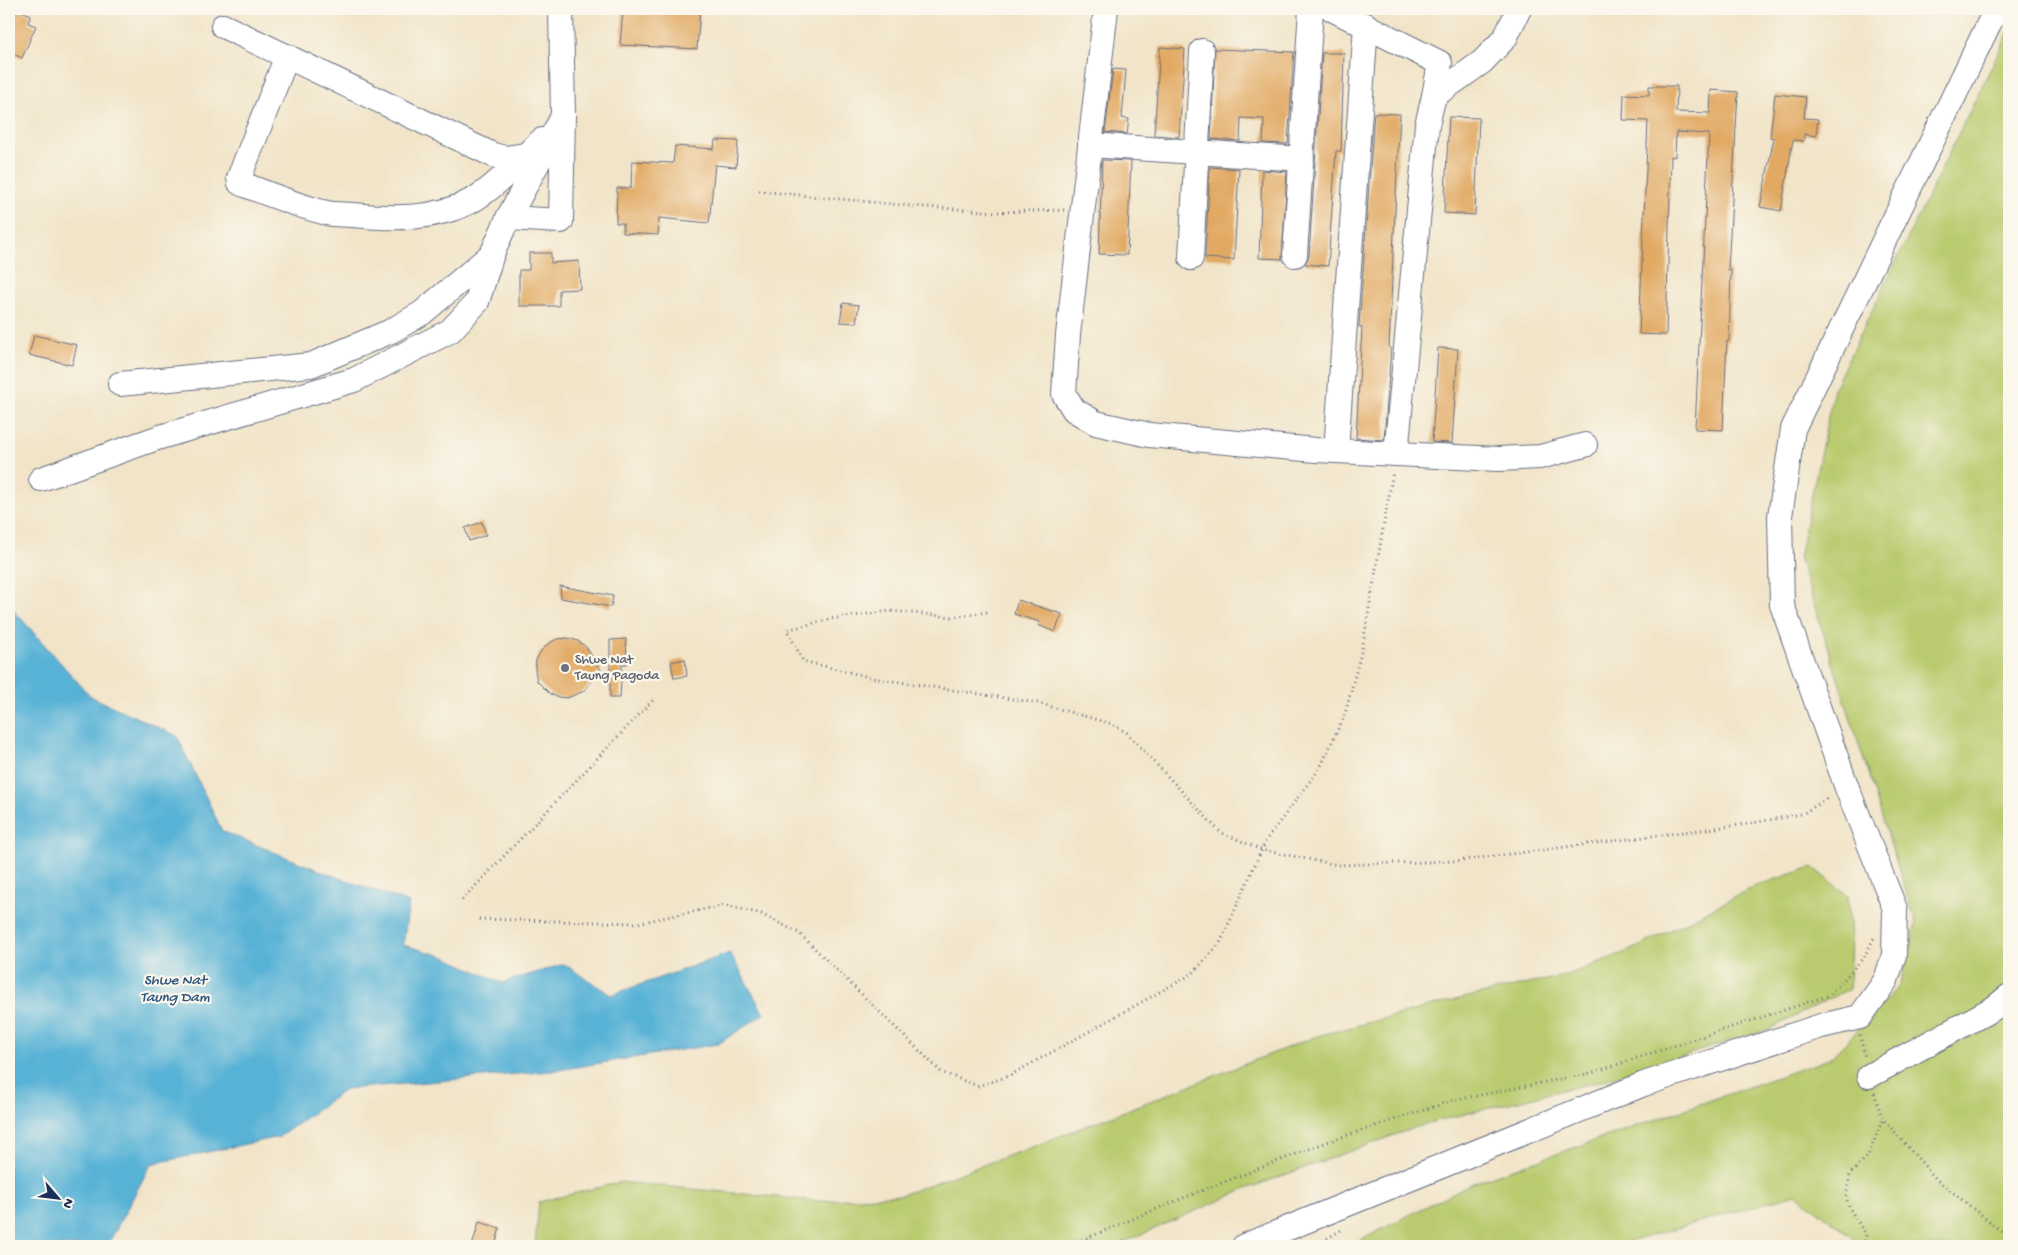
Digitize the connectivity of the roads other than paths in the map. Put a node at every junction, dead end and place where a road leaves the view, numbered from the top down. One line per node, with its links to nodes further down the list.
1 (561, 9): 12 (street)
2 (1106, 9): 13 (street)
3 (1312, 9): 16 (street)
4 (1332, 9): 7 (street)
5 (1519, 9): 11 (street)
6 (1996, 9): 28 (street)
7 (1366, 25): 11 (street); 23 (street)
8 (224, 26): 10 (street)
9 (1202, 51): 14 (street)
10 (287, 56): 15 (street); 15 (street)
11 (1434, 96): 24 (street)
12 (560, 121): 15 (street); 17 (street); 17 (street)
13 (1090, 145): 14 (street); 23 (street)
14 (1197, 152): 16 (street); 20 (street)
15 (526, 155)
16 (1302, 159): 19 (street)
17 (508, 218): 18 (street)
18 (492, 254): 21 (street); 25 (street)
19 (1295, 255)
20 (1191, 258)
21 (120, 384)
22 (1585, 445): 24 (street)
23 (1336, 451): 24 (street)
24 (1396, 454)
25 (41, 479)
26 (2009, 996): 27 (street)
27 (1869, 1076)
28 (1244, 1246)

